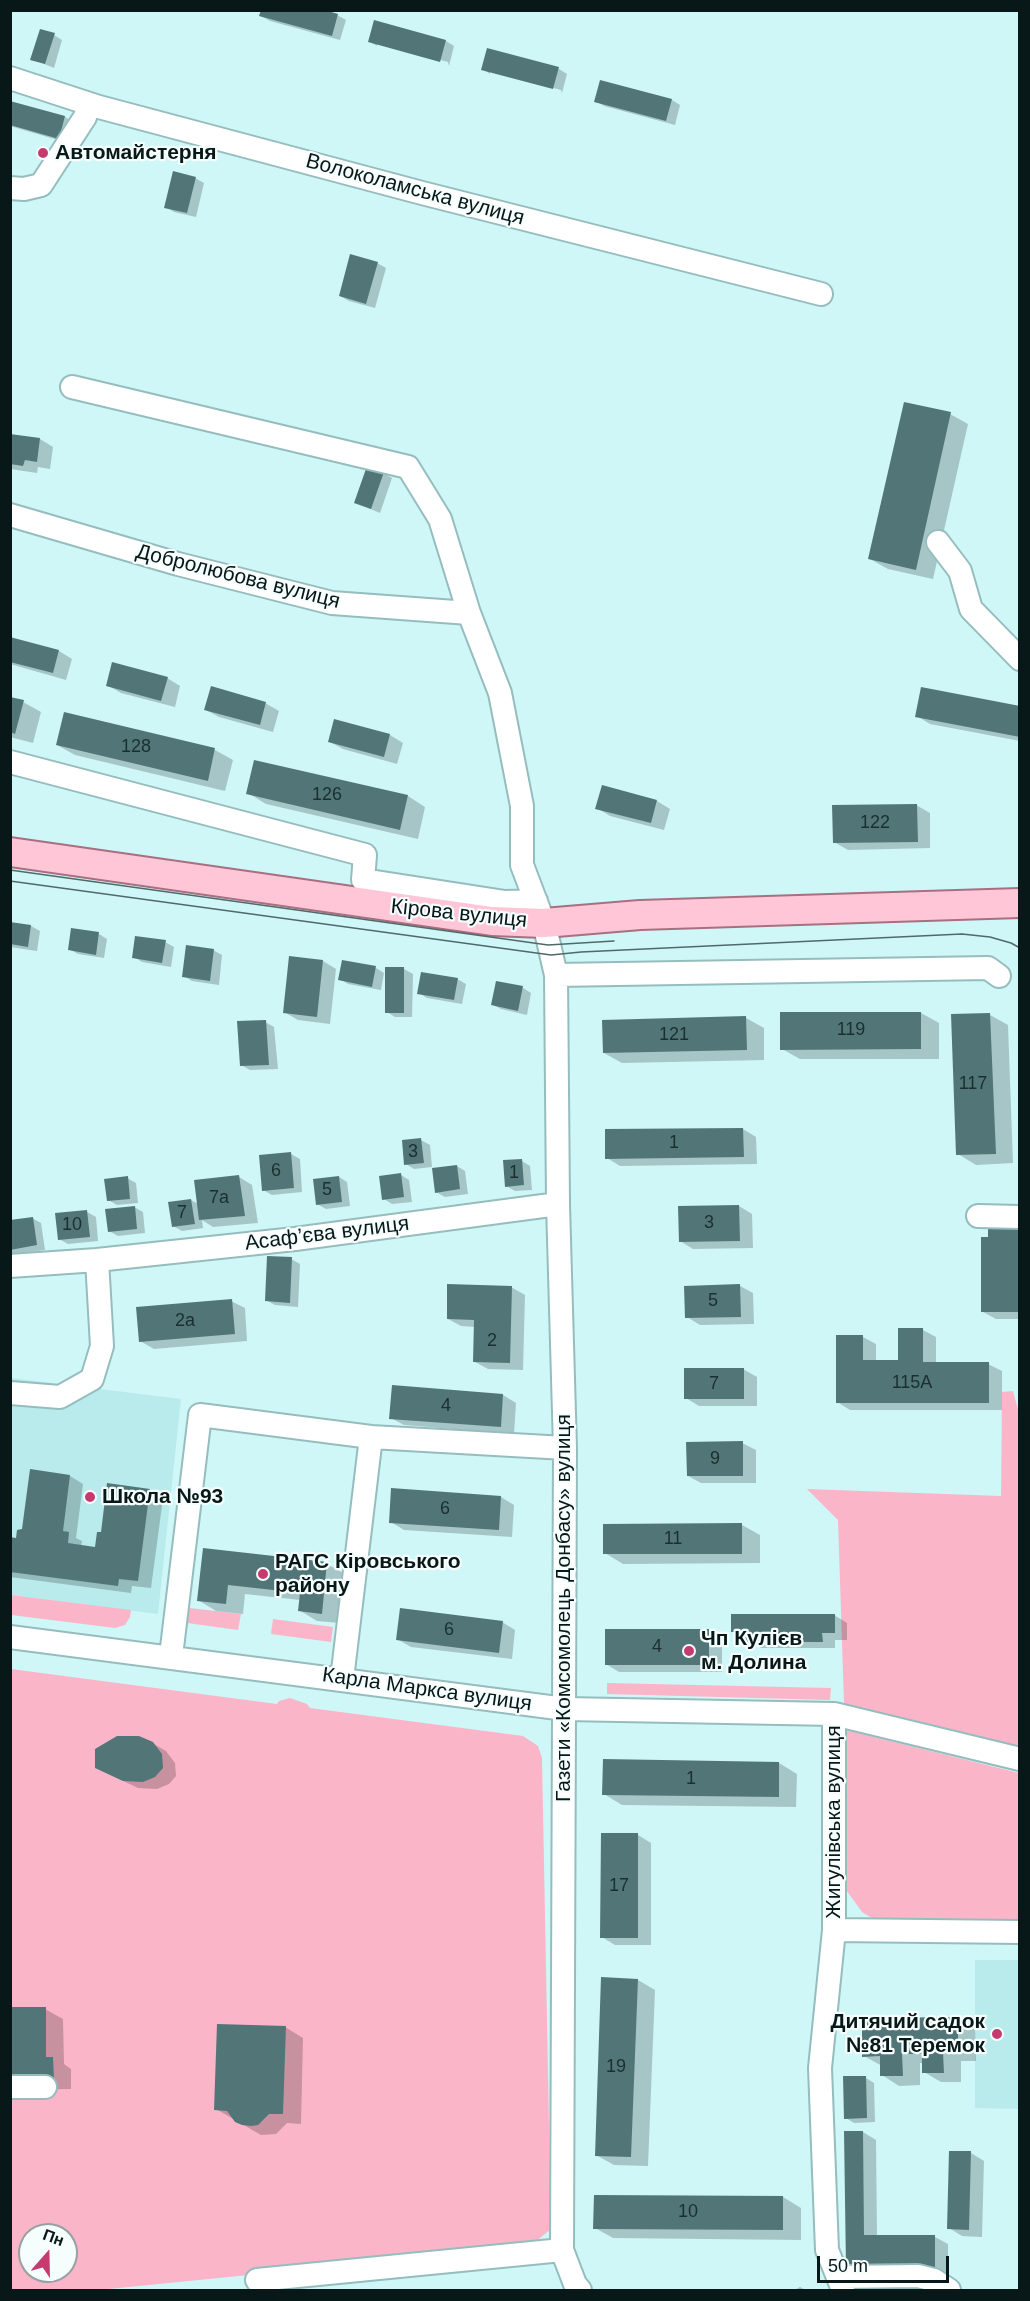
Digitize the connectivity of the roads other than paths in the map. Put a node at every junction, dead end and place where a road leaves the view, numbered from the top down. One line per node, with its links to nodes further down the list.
1 (10, 78): 2 (street, Волоколамська вулиця)
2 (89, 104): 3 (street); 4 (street, Волоколамська вулиця)
3 (10, 188)
4 (821, 294)
5 (72, 387): 8 (street, Газети «Комсомолець Донбасу» вулиця)
6 (10, 515): 8 (street, Добролюбова вулиця)
7 (938, 542): 9 (street)
8 (469, 613): 13 (street, Газети «Комсомолець Донбасу» вулиця)
9 (1020, 658)
10 (10, 762): 13 (street)
11 (10, 852): 13 (main road, Кірова вулиця)
12 (1020, 903): 13 (main road, Кірова вулиця)
13 (540, 912): 14 (street, Газети «Комсомолець Донбасу» вулиця)
14 (556, 975): 15 (street); 16 (street, Газети «Комсомолець Донбасу» вулиця)
15 (999, 976)
16 (558, 1204): 19 (street, Асаф’єва вулиця); 23 (street, Газети «Комсомолець Донбасу» вулиця)
17 (978, 1216): 18 (street)
18 (1020, 1217)
19 (97, 1260): 20 (street, Асаф’єва вулиця); 21 (street)
20 (10, 1266)
21 (10, 1393)
22 (371, 1437): 23 (street); 25 (street); 26 (street)
23 (565, 1449): 27 (street, Газети «Комсомолець Донбасу» вулиця)
24 (10, 1637): 25 (street, Карла Маркса вулиця)
25 (171, 1656): 26 (street, Карла Маркса вулиця)
26 (342, 1679): 27 (street, Карла Маркса вулиця)
27 (565, 1709): 28 (street, Карла Маркса вулиця); 34 (street, Газети «Комсомолець Донбасу» вулиця)
28 (834, 1714): 29 (street, Карла Маркса вулиця); 30 (street, Жигулівська вулиця)
29 (1020, 1759)
30 (834, 1930): 31 (street, Жигулівська вулиця); 35 (street, Жигулівська вулиця)
31 (1020, 1932)
32 (10, 2087): 33 (street)
33 (45, 2087)
34 (562, 2250): 36 (street); 37 (street, Газети «Комсомолець Донбасу» вулиця)
35 (841, 2284): 38 (street)
36 (261, 2285)
37 (580, 2290)
38 (949, 2290)

